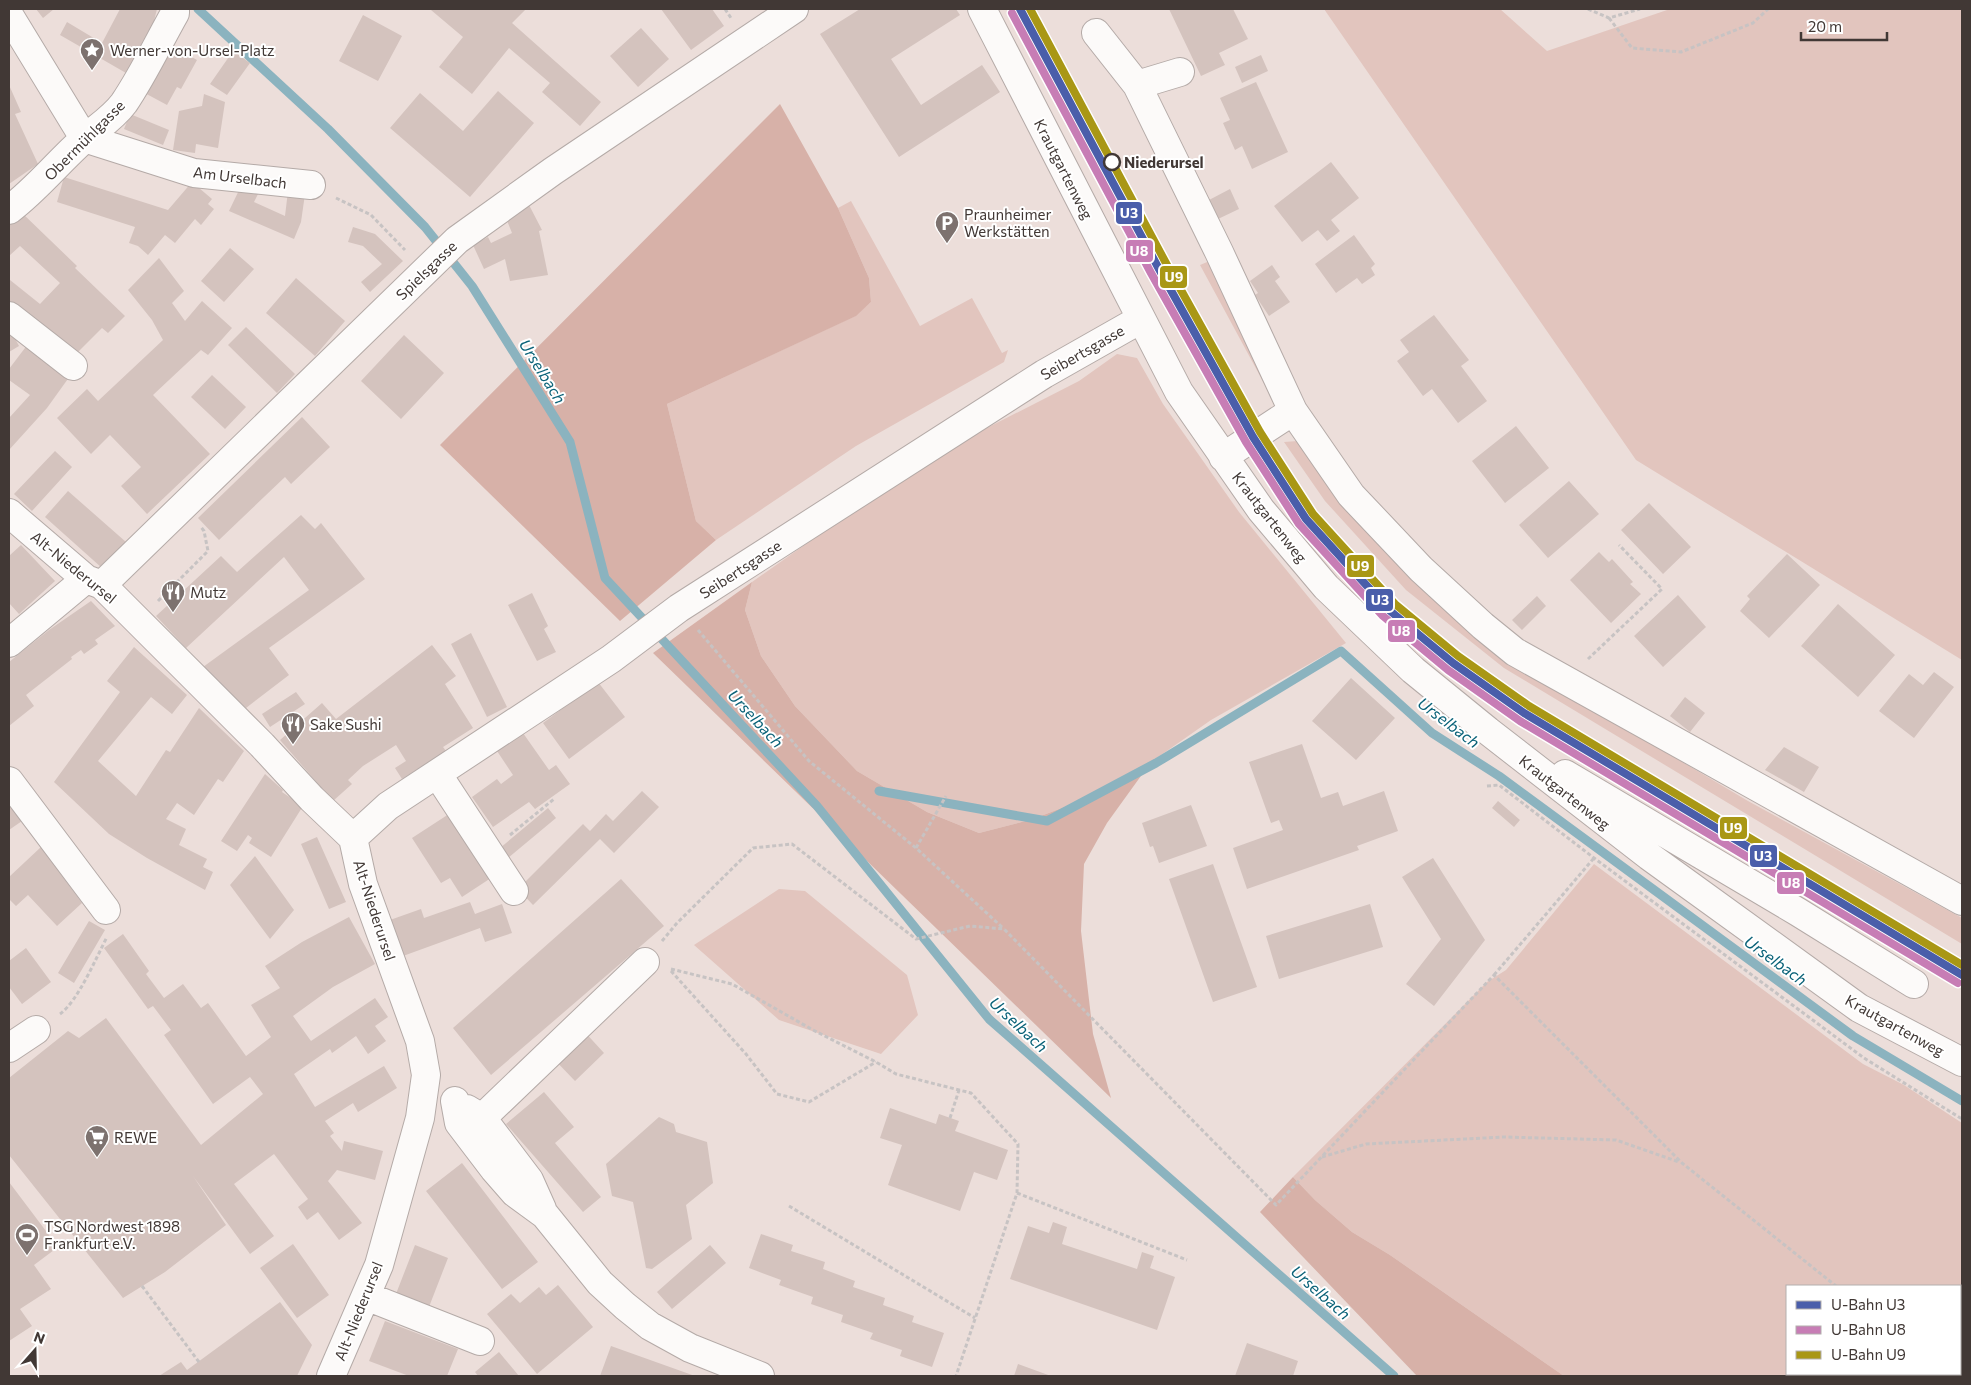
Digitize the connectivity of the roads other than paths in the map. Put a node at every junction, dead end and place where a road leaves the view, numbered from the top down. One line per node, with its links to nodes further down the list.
1 (794, 9): 17 (street, Spielsgasse)
2 (982, 9): 12 (street, Krautgartenweg)
3 (175, 11): 8 (street, Obermühlgasse)
4 (9, 15): 8 (street)
5 (1096, 33): 7 (street)
6 (1180, 72): 7 (street)
7 (1137, 85): 14 (street)
8 (84, 138): 9 (street, Am Urselbach); 10 (street, Obermühlgasse)
9 (310, 185)
10 (9, 210)
11 (9, 316): 13 (street)
12 (1141, 319): 15 (street, Krautgartenweg); 20 (street, Seibertsgasse)
13 (73, 366)
14 (1292, 411): 15 (street, Krautgartenweg); 24 (street)
15 (1223, 457): 19 (street, Krautgartenweg)
16 (9, 513): 17 (street, Alt-Niederursel)
17 (94, 582): 18 (street, Spielsgasse); 22 (street, Alt-Niederursel)
18 (9, 643)
19 (1501, 742): 27 (street); 30 (street, Krautgartenweg)
20 (438, 775): 22 (street, Seibertsgasse); 23 (street)
21 (9, 781): 25 (street)
22 (353, 838): 31 (street, Alt-Niederursel)
23 (514, 891)
24 (1962, 901)
25 (106, 910)
26 (645, 962): 33 (street)
27 (1914, 984)
28 (36, 1030): 29 (street)
29 (9, 1048)
30 (1962, 1062)
31 (426, 1074): 32 (street); 35 (street, Alt-Niederursel)
32 (454, 1101): 33 (street); 34 (street)
33 (482, 1118): 34 (street)
34 (545, 1215): 38 (street)
35 (366, 1296): 36 (street); 37 (street, Alt-Niederursel)
36 (480, 1341)
37 (331, 1376)
38 (760, 1376)

